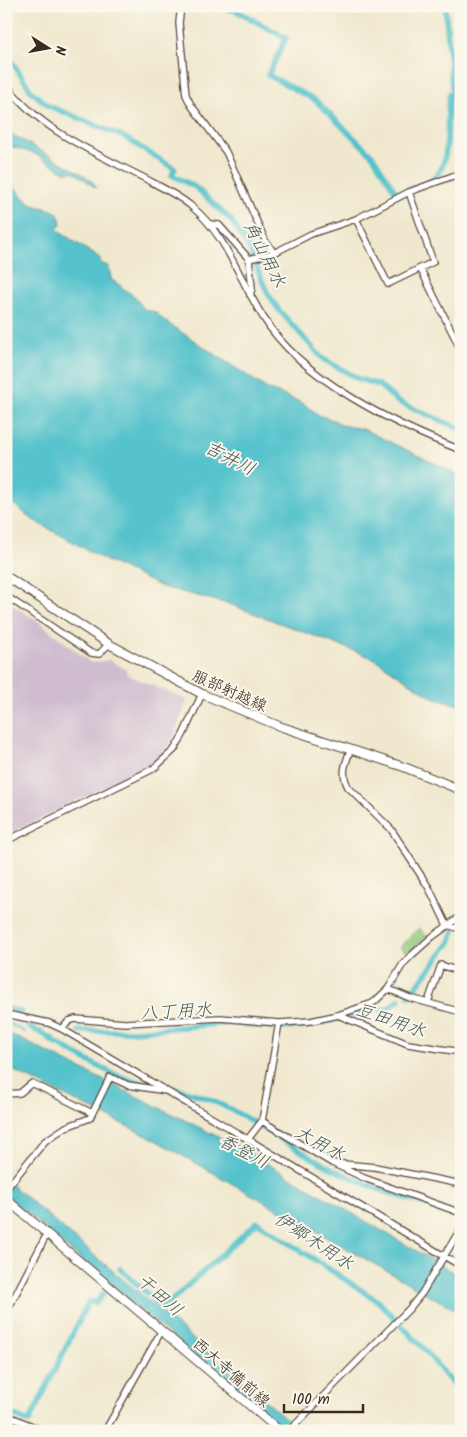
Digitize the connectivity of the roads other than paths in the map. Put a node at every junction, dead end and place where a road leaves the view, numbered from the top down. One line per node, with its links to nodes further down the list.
1 (182, 6): 7 (street)
2 (6, 84): 6 (street)
3 (461, 173): 4 (street)
4 (409, 192): 5 (street); 9 (street)
5 (356, 219): 7 (street); 9 (street)
6 (211, 224): 8 (street); 10 (street)
7 (274, 252): 8 (street)
8 (249, 259): 10 (street)
9 (420, 268): 11 (street)
10 (250, 295): 12 (street)
11 (460, 348)
12 (461, 450)
13 (6, 576): 15 (main road, 服部射越線)
14 (6, 596): 15 (street)
15 (109, 644): 16 (main road, 服部射越線)
16 (202, 694): 17 (main road, 服部射越線); 19 (street)
17 (350, 751): 18 (main road, 服部射越線); 21 (street)
18 (461, 790)
19 (6, 841)
20 (461, 916): 21 (street)
21 (447, 925): 22 (street); 24 (street)
22 (461, 929)
23 (461, 972): 25 (street)
24 (388, 989): 25 (street); 28 (street)
25 (428, 1002): 26 (street)
26 (461, 1012)
27 (6, 1014): 30 (street)
28 (338, 1015): 29 (street); 31 (street)
29 (279, 1023): 30 (street); 35 (street)
30 (62, 1029): 32 (street)
31 (461, 1052)
32 (168, 1092): 34 (street); 36 (street)
33 (6, 1094): 34 (street)
34 (93, 1113): 39 (street)
35 (259, 1124): 36 (street); 37 (street)
36 (248, 1139): 44 (street)
37 (332, 1163): 38 (street); 41 (street)
38 (461, 1184)
39 (6, 1189)
40 (6, 1199): 43 (main road, 西大寺備前線)
41 (461, 1213)
42 (461, 1228): 44 (street)
43 (46, 1234): 46 (street); 47 (main road, 西大寺備前線)
44 (443, 1258): 45 (street); 52 (street)
45 (461, 1266)
46 (6, 1313)
47 (162, 1330): 50 (street); 51 (main road, 西大寺備前線)
48 (6, 1415): 49 (street)
49 (44, 1431)
50 (105, 1431)
51 (280, 1431)
52 (289, 1431)

